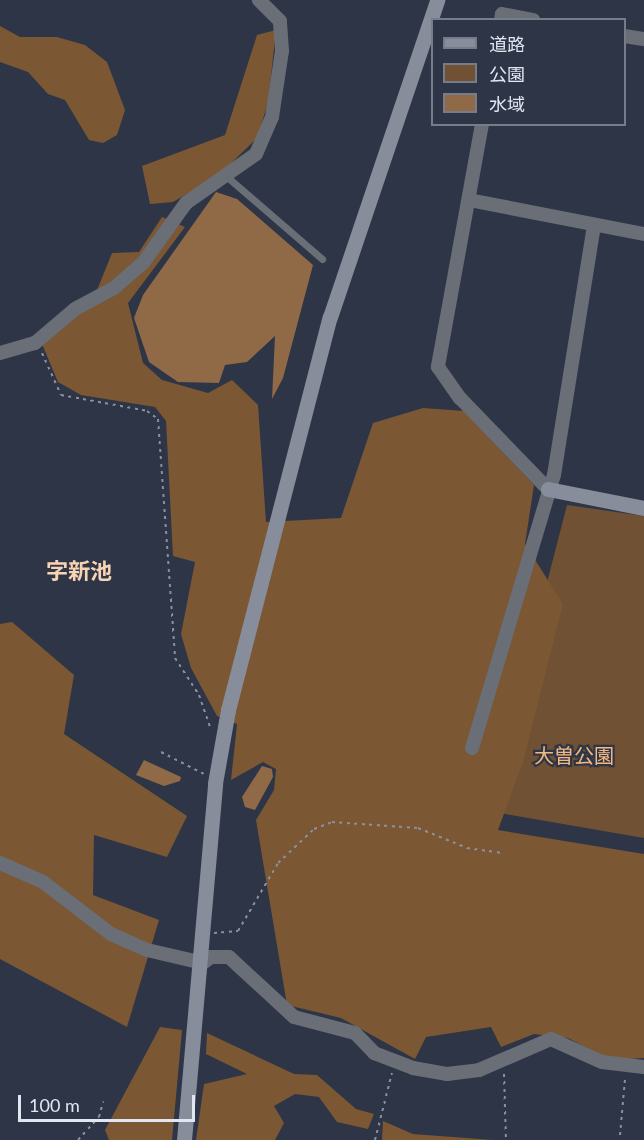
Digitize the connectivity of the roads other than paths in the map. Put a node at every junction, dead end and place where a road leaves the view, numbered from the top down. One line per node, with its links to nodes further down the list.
1 (259, 0): 8 (street)
2 (437, 0): 18 (street)
3 (501, 18): 4 (street)
4 (523, 18)
5 (626, 36): 6 (street)
6 (644, 39)
7 (482, 126): 9 (street)
8 (226, 176): 12 (lane); 13 (street)
9 (469, 200): 10 (street); 14 (street)
10 (594, 225): 11 (street); 14 (street)
11 (644, 234)
12 (322, 259)
13 (0, 353)
14 (548, 489): 15 (street); 16 (street)
15 (644, 508)
16 (472, 748)
17 (0, 862): 18 (street)
18 (203, 963): 19 (street); 20 (street)
19 (644, 1067)
20 (184, 1140)

